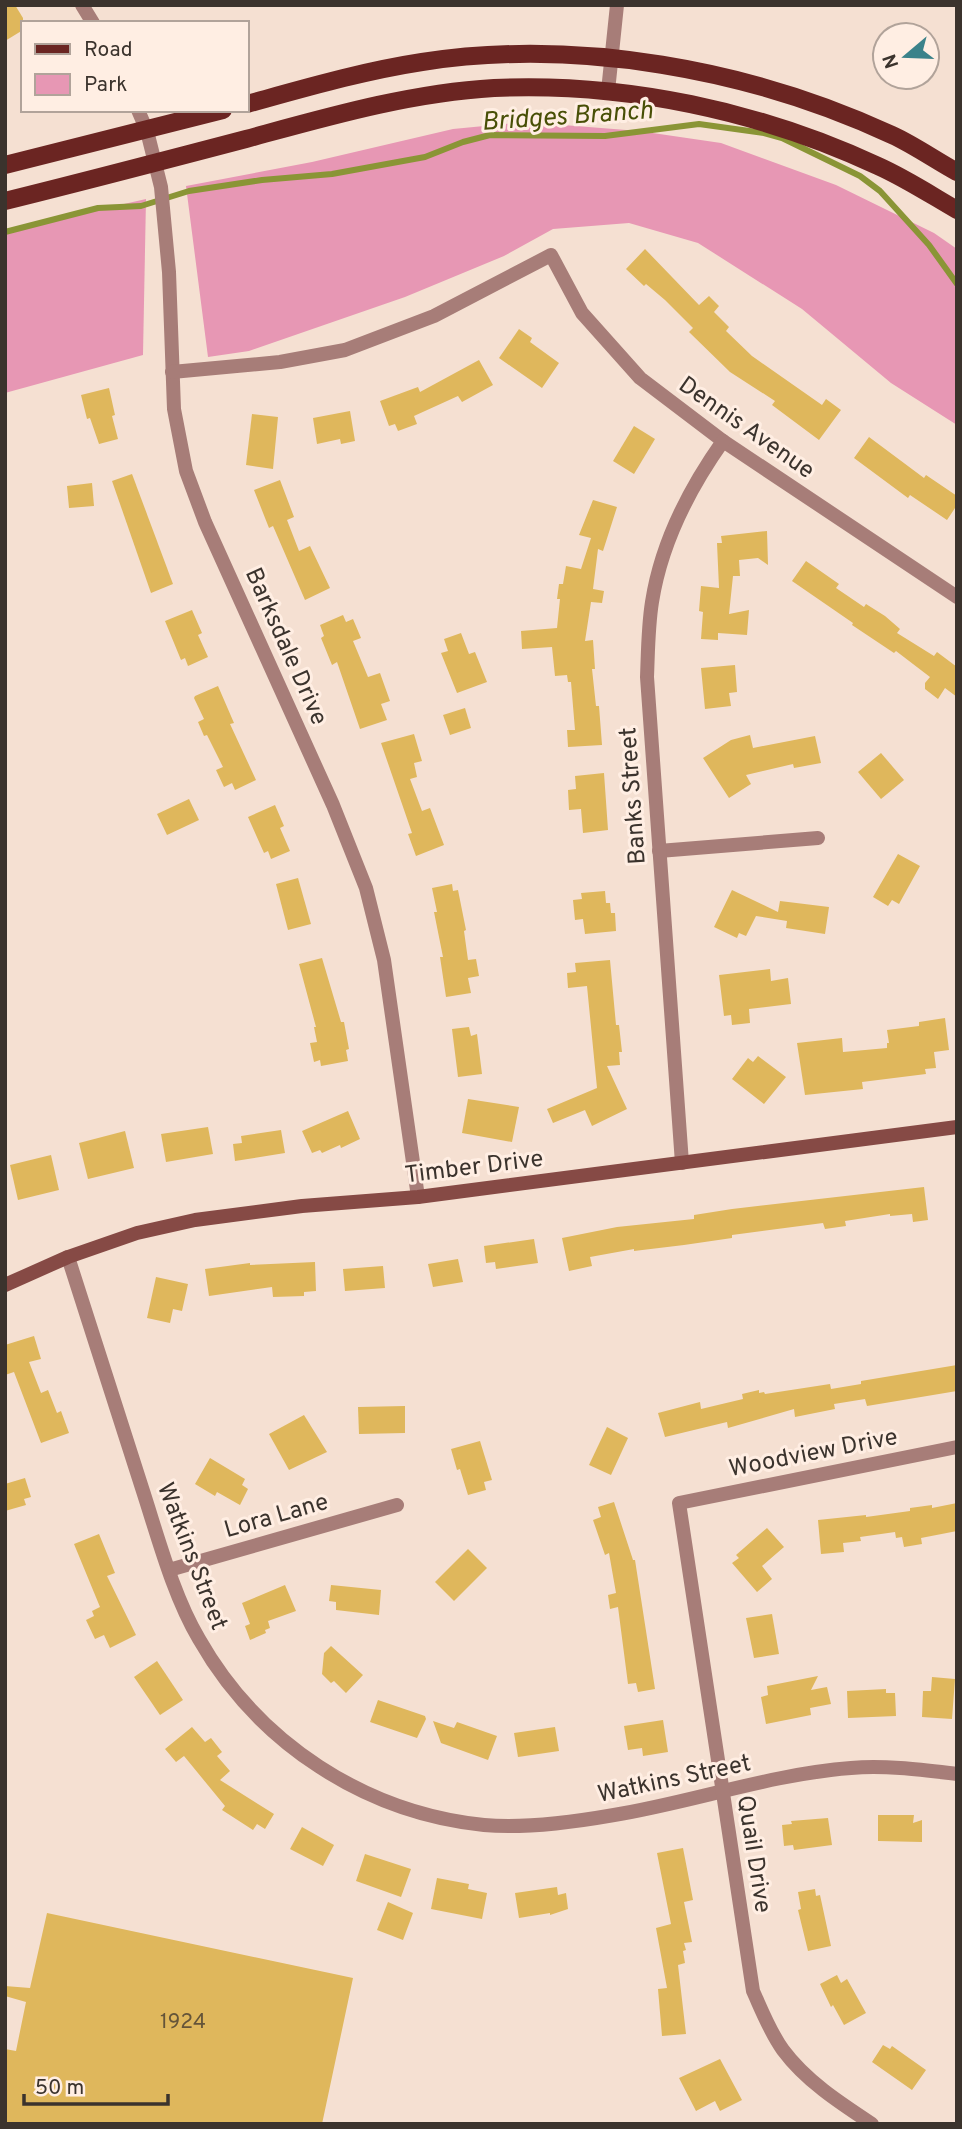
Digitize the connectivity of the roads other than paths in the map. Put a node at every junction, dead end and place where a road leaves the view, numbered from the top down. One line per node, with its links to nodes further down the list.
1 (82, 5): 3 (street)
2 (617, 5): 4 (street)
3 (92, 21)
4 (611, 58): 5 (street); 6 (main road); 12 (main road)
5 (608, 91): 10 (main road); 14 (main road)
6 (248, 104)
7 (139, 112): 9 (street, Barksdale Drive)
8 (216, 112): 9 (main road)
9 (147, 131): 10 (street, Barksdale Drive); 11 (main road)
10 (155, 163): 13 (main road); 15 (street, Barksdale Drive)
11 (5, 165)
12 (957, 172)
13 (5, 201)
14 (957, 209)
15 (172, 372): 16 (street, Dennis Avenue); 22 (street, Barksdale Drive)
16 (723, 441): 17 (street, Dennis Avenue); 19 (street, Banks Street)
17 (957, 597)
18 (818, 838): 19 (street)
19 (659, 851): 21 (street, Banks Street)
20 (957, 1127): 21 (street, Timber Drive)
21 (682, 1163): 22 (street, Timber Drive)
22 (418, 1197): 23 (street, Timber Drive)
23 (68, 1258): 24 (street, Timber Drive); 28 (street, Watkins Street)
24 (5, 1285)
25 (957, 1447): 26 (street, Woodview Drive)
26 (679, 1503): 30 (street, Quail Drive)
27 (397, 1505): 28 (street, Lora Lane)
28 (169, 1570): 30 (street, Watkins Street)
29 (957, 1774): 30 (street, Watkins Street)
30 (722, 1791): 31 (street, Quail Drive)
31 (872, 2124)

